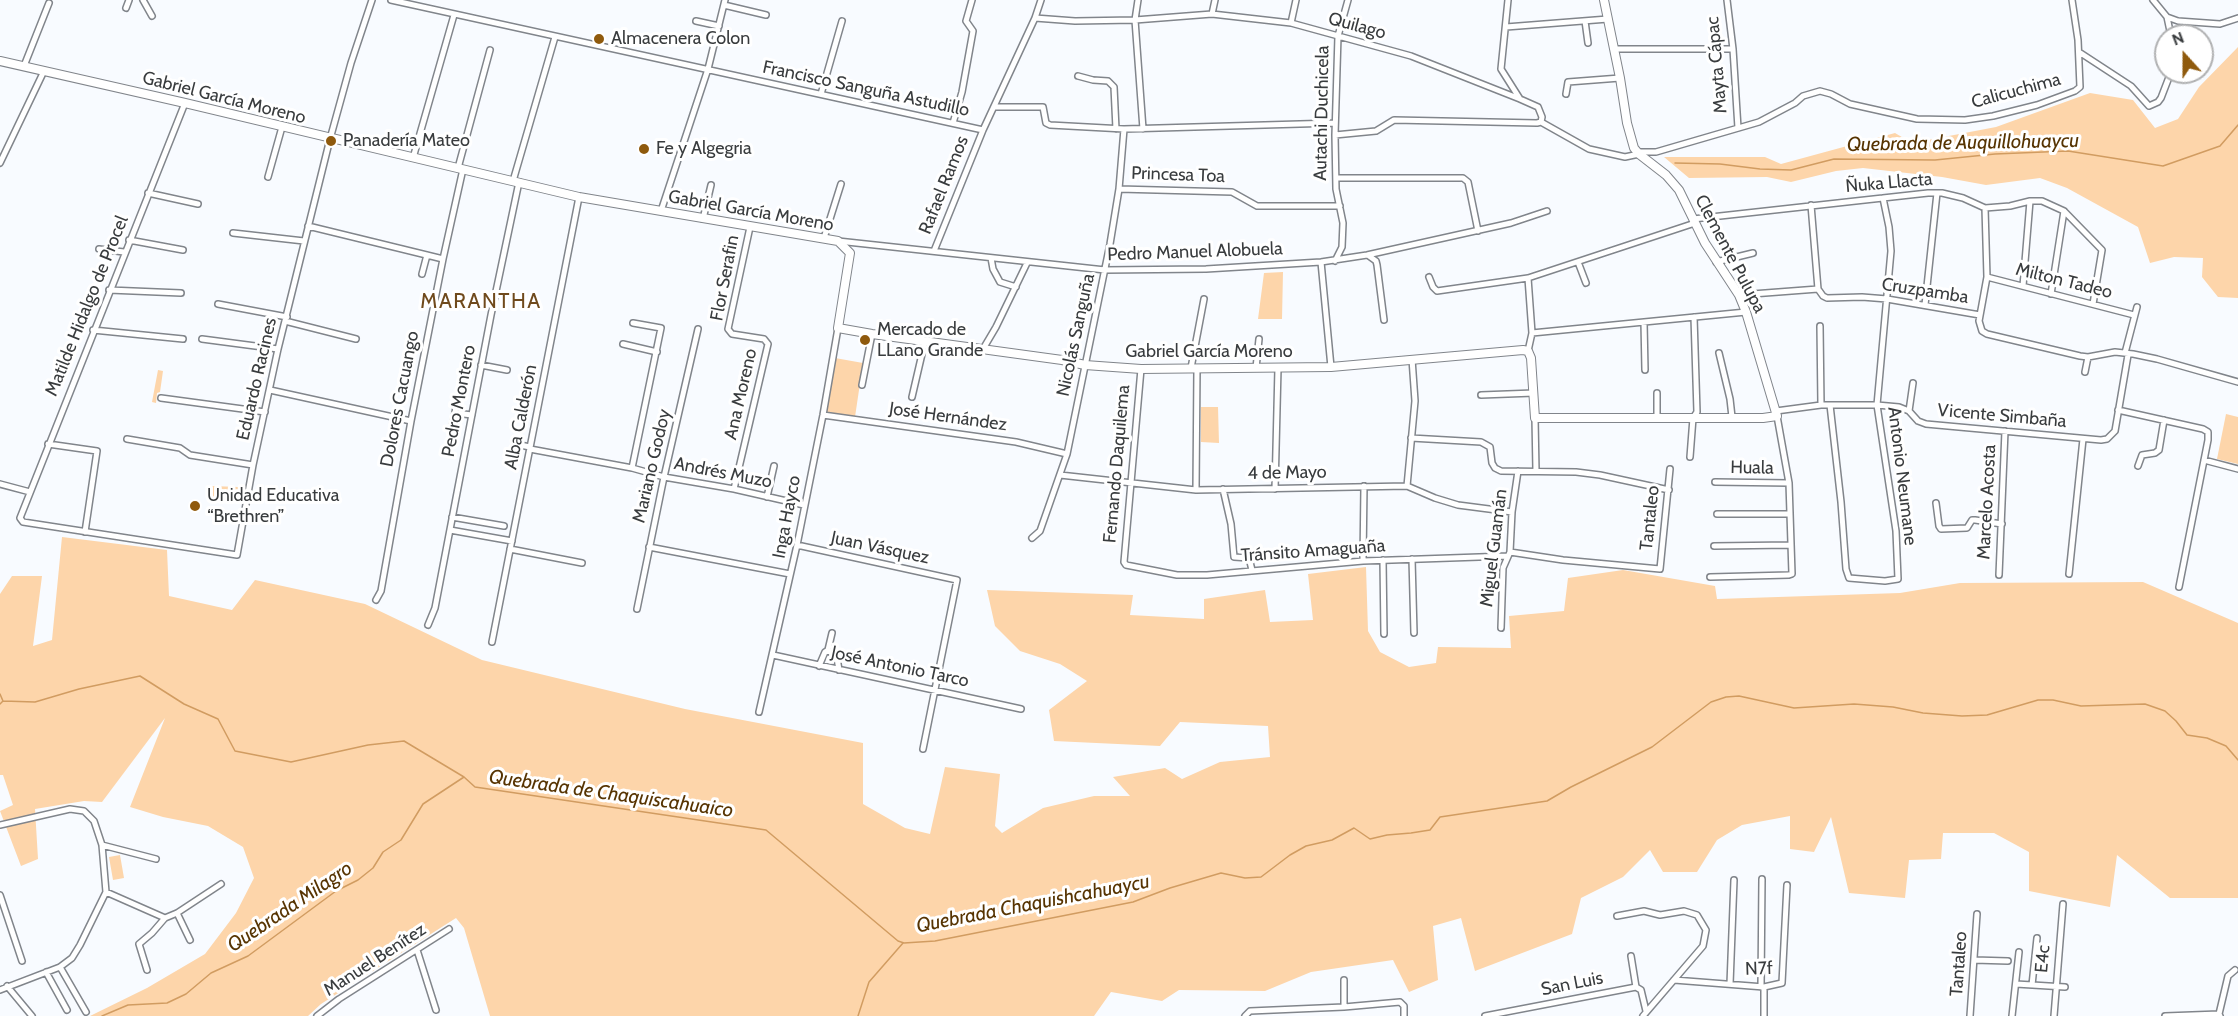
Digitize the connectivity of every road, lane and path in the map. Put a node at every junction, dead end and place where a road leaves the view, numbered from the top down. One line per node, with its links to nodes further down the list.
1 (129, 0): 18 (street)
2 (143, 0): 22 (street)
3 (372, 0): 64 (street, Eduardo Racines)
4 (391, 0): 20 (street, Francisco Sanguña Astudillo)
5 (972, 0): 55 (street)
6 (1041, 0): 24 (street, Rafael Ramos)
7 (1138, 0): 27 (street)
8 (1215, 0): 19 (street)
9 (1296, 0): 31 (street)
10 (1348, 0): 35 (street, Autachi Duchicela)
11 (1508, 0): 34 (street)
12 (1604, 0): 26 (street)
13 (1727, 0): 39 (street, Mayta Cápac)
14 (2072, 0): 41 (street, Calicuchima)
15 (2153, 0): 23 (street)
16 (49, 3): 43 (street)
17 (725, 3): 21 (street); 33 (street)
18 (126, 8)
19 (1212, 14): 27 (street, Quilago); 31 (street, Quilago)
20 (454, 15): 36 (street, Francisco Sanguña Astudillo); 66 (street)
21 (766, 15)
22 (152, 16)
23 (2166, 17): 25 (street); 32 (street)
24 (1035, 18): 27 (street, Quilago); 53 (street, Rafael Ramos)
25 (2238, 18)
26 (1608, 19): 30 (street); 38 (street)
27 (1136, 20): 61 (street)
28 (696, 21): 33 (street)
29 (842, 21): 49 (street)
30 (1585, 21): 34 (street); 37 (street)
31 (1291, 24): 35 (street, Quilago)
32 (2168, 24)
33 (718, 26): 44 (street)
34 (1506, 27): 51 (street)
35 (1338, 36): 51 (street, Quilago); 56 (street, Autachi Duchicela)
36 (555, 37): 44 (street, Francisco Sanguña Astudillo); 71 (street, Pedro Montero)
37 (1588, 43)
38 (1614, 49): 39 (street); 47 (street)
39 (1733, 49): 58 (street, Mayta Cápac)
40 (490, 50): 68 (street, Dolores Cacuango)
41 (2079, 52): 48 (street); 58 (street, Calicuchima)
42 (0, 61): 43 (street, Gabriel García Moreno)
43 (24, 66): 45 (street, Gabriel García Moreno)
44 (708, 69): 49 (street, Francisco Sanguña Astudillo); 84 (street)
45 (44, 71): 52 (street, Gabriel García Moreno); 67 (street)
46 (1078, 76): 59 (street)
47 (1620, 78): 50 (street); 65 (street)
48 (2166, 84)
49 (820, 94): 55 (street, Francisco Sanguña Astudillo)
50 (1566, 94)
51 (1521, 99): 54 (street)
52 (184, 103): 57 (street, Gabriel García Moreno); 75 (street, Matilde Hidalgo de Procel)
53 (994, 107): 59 (street, Francisco Sanguña Astudillo); 62 (street, Rafael Ramos)
54 (1541, 122): 63 (street); 65 (street, Calicuchima)
55 (953, 123): 62 (street, Francisco Sanguña Astudillo)
56 (1335, 123): 61 (street, Francisco Sanguña Astudillo); 63 (street, Autachi Duchicela)
57 (282, 127): 64 (street, Gabriel García Moreno); 69 (street)
58 (1738, 128): 65 (street, Calicuchima)
59 (1116, 129): 60 (street, Francisco Sanguña Astudillo)
60 (1124, 129): 61 (street, Francisco Sanguña Astudillo); 74 (street, Nicolás Sanguña)
61 (1143, 129)
62 (983, 130): 99 (street, Rafael Ramos)
63 (1335, 135): 70 (street, Autachi Duchicela)
64 (330, 139): 66 (street, Gabriel García Moreno); 89 (street, Eduardo Racines)
65 (1637, 153): 88 (street, Clemente Pulupa)
66 (413, 158): 68 (street, Gabriel García Moreno)
67 (0, 163)
68 (461, 169): 71 (street, Gabriel García Moreno); 105 (street, Dolores Cacuango)
69 (268, 177)
70 (1336, 178): 82 (street, Autachi Duchicela); 91 (street)
71 (516, 182): 77 (street, Gabriel García Moreno); 159 (street, Pedro Montero)
72 (842, 184): 93 (street)
73 (711, 185): 87 (street)
74 (1119, 189): 82 (street, Princesa Toa); 111 (street, Nicolás Sanguña)
75 (148, 193): 80 (street); 94 (street, Matilde Hidalgo de Procel)
76 (1937, 193): 78 (street, Ñuka Llacta); 83 (street, Ñuka Llacta); 127 (street)
77 (579, 197): 84 (street, Gabriel García Moreno); 202 (street, Alba Calderón)
78 (1883, 198): 81 (street, Ñuka Llacta); 125 (street, Antonio Neumane)
79 (2030, 201): 83 (street, Ñuka Llacta); 86 (street, Ñuka Llacta); 117 (street)
80 (198, 204)
81 (1811, 205): 88 (street, Ñuka Llacta); 119 (street)
82 (1340, 206): 106 (street, Autachi Duchicela)
83 (1985, 208): 114 (street)
84 (661, 211): 87 (street, Gabriel García Moreno)
85 (1547, 211): 91 (street, Pedro Manuel Alobuela)
86 (2064, 211): 122 (street); 128 (street, Ñuka Llacta)
87 (703, 219): 90 (street, Gabriel García Moreno)
88 (1694, 221): 109 (street, Ñuka Llacta); 110 (street, Clemente Pulupa)
89 (308, 226): 95 (street, Eduardo Racines); 102 (street)
90 (750, 227): 93 (street, Gabriel García Moreno); 143 (street, Flor Serafin)
91 (1478, 231): 103 (street, Pedro Manuel Alobuela)
92 (233, 232): 95 (street)
93 (824, 238): 96 (street, Gabriel García Moreno)
94 (129, 240): 98 (street); 100 (street, Matilde Hidalgo de Procel)
95 (304, 241): 134 (street, Eduardo Racines)
96 (838, 241): 99 (street, Pedro Manuel Alobuela); 139 (street, Gabriel García Moreno)
97 (99, 249): 100 (street)
98 (183, 250)
99 (934, 251): 104 (street, Pedro Manuel Alobuela)
100 (124, 252): 120 (street, Matilde Hidalgo de Procel)
101 (1753, 253): 110 (street)
102 (427, 255): 105 (street); 112 (street)
103 (1367, 255): 106 (street, Pedro Manuel Alobuela); 135 (street)
104 (991, 258): 107 (street, Pedro Manuel Alobuela); 118 (street)
105 (443, 259): 194 (street, Dolores Cacuango)
106 (1335, 261): 108 (street, Pedro Manuel Alobuela)
107 (1028, 262): 111 (street, Pedro Manuel Alobuela); 118 (street)
108 (1321, 262): 111 (street, Pedro Manuel Alobuela); 161 (street)
109 (1578, 262): 115 (street, Ñuka Llacta); 116 (street)
110 (1716, 262): 123 (street, Clemente Pulupa)
111 (1105, 270): 160 (street, Nicolás Sanguña)
112 (422, 274)
113 (1429, 277): 115 (street, Ñuka Llacta)
114 (1987, 277): 117 (street, Milton Tadeo); 131 (street)
115 (1528, 279): 142 (street)
116 (1586, 283)
117 (2023, 286): 122 (street, Milton Tadeo)
118 (1016, 287): 152 (street)
119 (1818, 289): 123 (street, Cruzpamba); 125 (street, Cruzpamba)
120 (109, 290): 121 (street); 141 (street, Matilde Hidalgo de Procel)
121 (181, 293)
122 (2051, 294): 128 (street, Milton Tadeo)
123 (1739, 295): 130 (street, Clemente Pulupa)
124 (1204, 299): 162 (street)
125 (1887, 299): 127 (street, Cruzpamba); 181 (street, Antonio Neumane)
126 (218, 304): 134 (street)
127 (1925, 304): 131 (street, Cruzpamba)
128 (2093, 304): 132 (street, Milton Tadeo)
129 (2137, 307): 132 (street, Vicente Simbaña)
130 (1746, 312): 133 (street); 186 (street, Clemente Pulupa)
131 (1980, 315): 157 (street, Cruzpamba)
132 (2134, 315): 156 (street, Vicente Simbaña)
133 (1695, 317): 136 (street); 192 (street)
134 (286, 319): 147 (street); 151 (street, Eduardo Racines)
135 (1384, 320)
136 (1644, 322): 142 (street); 167 (street)
137 (633, 323): 154 (street)
138 (1820, 326): 179 (street)
139 (838, 328): 144 (street, Gabriel García Moreno); 188 (street, Inga Hayco)
140 (698, 329): 215 (street, Mariano Godoy)
141 (93, 330): 145 (street); 200 (street, Matilde Hidalgo de Procel)
142 (1532, 333): 153 (street)
143 (732, 334): 222 (street, Ana Moreno)
144 (872, 334): 149 (street, Gabriel García Moreno); 171 (street)
145 (183, 339)
146 (202, 339): 151 (street)
147 (356, 339)
148 (1258, 339): 163 (street)
149 (924, 341): 152 (street, Gabriel García Moreno); 176 (street)
150 (623, 344): 154 (street)
151 (278, 349): 172 (street, Eduardo Racines)
152 (983, 349): 160 (street, Gabriel García Moreno)
153 (1528, 351): 158 (street, Gabriel García Moreno); 173 (street)
154 (657, 352): 209 (street)
155 (1719, 352): 190 (street)
156 (2126, 354): 157 (street, Cruzpamba); 169 (street, Cruzpamba); 182 (street, Vicente Simbaña)
157 (2088, 357): 168 (street)
158 (1412, 359): 161 (street, Gabriel García Moreno); 197 (street)
159 (482, 365): 166 (street); 187 (street, Pedro Montero)
160 (1085, 365): 165 (street, Gabriel García Moreno); 203 (street, Nicolás Sanguña)
161 (1332, 367): 164 (street, Gabriel García Moreno)
162 (1194, 368): 163 (street, Gabriel García Moreno); 165 (street, Gabriel García Moreno); 225 (street)
163 (1256, 368): 164 (street, Gabriel García Moreno)
164 (1278, 368): 224 (street)
165 (1141, 369): 216 (street, Fernando Daquilema)
166 (507, 370)
167 (1645, 370)
168 (2085, 372)
169 (2238, 382)
170 (1913, 383): 183 (street)
171 (862, 385)
172 (270, 390): 184 (street, Eduardo Racines); 194 (street)
173 (1534, 393): 175 (street); 191 (street)
174 (1657, 393): 189 (street)
175 (1481, 395)
176 (912, 397)
177 (161, 398): 184 (street)
178 (457, 399): 185 (street)
179 (1821, 405): 180 (street, Vicente Simbaña); 186 (street, Vicente Simbaña)
180 (1830, 405): 181 (street, Vicente Simbaña); 181 (street, Antonio Neumane)
181 (1877, 405): 183 (street, Vicente Simbaña)
182 (2118, 410): 193 (street); 199 (street, Vicente Simbaña)
183 (1909, 411): 196 (street, Vicente Simbaña)
184 (265, 412): 206 (street, Eduardo Racines)
185 (455, 413): 187 (street); 195 (street)
186 (1777, 413): 190 (street); 218 (street, Clemente Pulupa)
187 (472, 415): 234 (street, Pedro Montero)
188 (823, 415): 203 (street, José Hernández); 230 (street, Inga Hayco)
189 (1657, 417): 191 (street); 192 (street)
190 (1732, 417): 192 (street)
191 (1535, 418): 213 (street)
192 (1693, 418): 204 (street)
193 (2164, 420): 205 (street); 208 (street)
194 (411, 421): 260 (street, Dolores Cacuango)
195 (452, 426)
196 (2006, 431): 199 (street, Vicente Simbaña); 236 (street, Marcelo Acosta)
197 (1411, 438): 212 (street); 221 (street)
198 (127, 439): 206 (street)
199 (2083, 439): 256 (street)
200 (48, 444): 227 (street, Matilde Hidalgo de Procel); 239 (street)
201 (520, 445): 202 (street, Andrés Muzo)
202 (530, 448): 209 (street, Andrés Muzo); 241 (street, Alba Calderón)
203 (1067, 454): 214 (street, Nicolás Sanguña)
204 (1690, 457)
205 (2204, 460): 210 (street); 259 (street)
206 (254, 465): 239 (street, Eduardo Racines)
207 (774, 466): 228 (street)
208 (2138, 466)
209 (632, 468): 215 (street, Andrés Muzo)
210 (2238, 469)
211 (1670, 470): 226 (street, Tantaleo)
212 (1518, 471): 213 (street); 231 (street, Miguel Guamán)
213 (1536, 471): 226 (street)
214 (1060, 476): 216 (street, 4 de Mayo); 240 (street, Nicolás Sanguña)
215 (664, 477): 222 (street, Andrés Muzo); 245 (street, Mariano Godoy)
216 (1131, 482): 225 (street, 4 de Mayo); 251 (street, Fernando Daquilema)
217 (1715, 482): 218 (street, Huala)
218 (1789, 483): 233 (street, Clemente Pulupa)
219 (0, 484): 227 (street)
220 (1364, 486): 221 (street, 4 de Mayo); 224 (street, 4 de Mayo); 250 (street)
221 (1407, 486): 231 (street, 4 de Mayo)
222 (734, 489): 228 (street, Andrés Muzo)
223 (1223, 489): 224 (street, 4 de Mayo); 225 (street, 4 de Mayo); 254 (street)
224 (1275, 489)
225 (1196, 490)
226 (1669, 490): 253 (street, Tantaleo)
227 (30, 492): 235 (street, Matilde Hidalgo de Procel)
228 (767, 497): 230 (street, Andrés Muzo)
229 (1936, 503): 236 (street)
230 (804, 505): 243 (street, Inga Hayco)
231 (1512, 512): 247 (street, Miguel Guamán)
232 (1717, 514): 233 (street)
233 (1790, 514): 242 (street, Clemente Pulupa)
234 (452, 517): 237 (street); 238 (street, Pedro Montero)
235 (21, 521): 239 (street, Eduardo Racines)
236 (2002, 524): 257 (street, Marcelo Acosta)
237 (504, 526)
238 (450, 530): 241 (street); 262 (street, Pedro Montero)
239 (86, 532)
240 (1032, 538)
241 (512, 541): 246 (street, Alba Calderón)
242 (1791, 545): 244 (street); 258 (street, Clemente Pulupa)
243 (797, 546): 255 (street, Inga Hayco); 272 (street, Juan Vásquez)
244 (1714, 546)
245 (649, 547): 255 (street); 261 (street, Mariano Godoy)
246 (510, 549): 252 (street); 267 (street, Alba Calderón)
247 (1509, 554): 248 (street, Tránsito Amaguaña); 253 (street, Tránsito Amaguaña); 263 (street, Miguel Guamán)
248 (1412, 559): 249 (street, Tránsito Amaguaña); 265 (street)
249 (1383, 560): 250 (street, Tránsito Amaguaña); 266 (street)
250 (1363, 561): 254 (street, Tránsito Amaguaña)
251 (1124, 562): 254 (street, Tránsito Amaguaña)
252 (582, 563)
253 (1660, 569)
254 (1252, 570)
255 (790, 574): 269 (street, Inga Hayco)
256 (2069, 574)
257 (1999, 575)
258 (1710, 577)
259 (2180, 587)
260 (376, 600)
261 (638, 609)
262 (428, 625)
263 (1501, 628)
264 (832, 633): 268 (street)
265 (1414, 633)
266 (1384, 634)
267 (492, 642)
268 (828, 650): 270 (street); 271 (street)
269 (773, 655): 270 (street, José Antonio Tarco); 274 (street, Inga Hayco)
270 (819, 666): 271 (street, José Antonio Tarco)
271 (839, 670): 272 (street, José Antonio Tarco)
272 (934, 689): 273 (street, José Antonio Tarco); 275 (street)
273 (1021, 709)
274 (759, 712)
275 (923, 749)
276 (0, 825): 277 (street)
277 (102, 845): 278 (street); 283 (street)
278 (156, 859)
279 (1762, 879): 311 (street)
280 (1734, 880): 305 (street)
281 (221, 884): 286 (street)
282 (1787, 885): 311 (street, N7f)
283 (106, 892): 289 (street); 299 (street)
284 (0, 895): 297 (street)
285 (2063, 904): 308 (street, E4c)
286 (177, 913): 289 (street); 292 (street)
287 (1977, 914): 296 (street, Tantaleo)
288 (1617, 916): 304 (street)
289 (165, 918): 300 (street)
290 (449, 929): 293 (street, Manuel Benítez)
291 (2037, 938): 307 (street)
292 (190, 940)
293 (417, 950): 316 (street); 321 (street, Manuel Benítez)
294 (2019, 951): 306 (street)
295 (1631, 956): 310 (street)
296 (1974, 960): 298 (street); 326 (street, Tantaleo)
297 (22, 961)
298 (2007, 961)
299 (60, 967): 302 (street); 317 (street)
300 (147, 970)
301 (2235, 970): 319 (street)
302 (46, 972): 309 (street); 315 (street)
303 (1344, 980): 314 (street)
304 (1674, 980): 305 (street, N7f); 318 (street)
305 (1730, 984): 311 (street, N7f)
306 (2016, 984): 307 (street); 327 (street)
307 (2032, 985): 308 (street)
308 (2056, 986): 312 (street); 328 (street, E4c)
309 (7, 987): 313 (street); 320 (street)
310 (1636, 987): 318 (street); 324 (street, San Luis)
311 (1763, 987): 325 (street)
312 (2065, 987)
313 (0, 990)
314 (1344, 1007): 322 (street); 323 (street)
315 (67, 1010)
316 (436, 1010)
317 (86, 1012)
318 (1645, 1014)
319 (2220, 1015): 329 (street)
320 (33, 1016)
321 (317, 1016)
322 (1245, 1016)
323 (1404, 1016)
324 (1485, 1016)
325 (1764, 1016)
326 (1970, 1016)
327 (2012, 1016)
328 (2054, 1016)
329 (2164, 1016)

